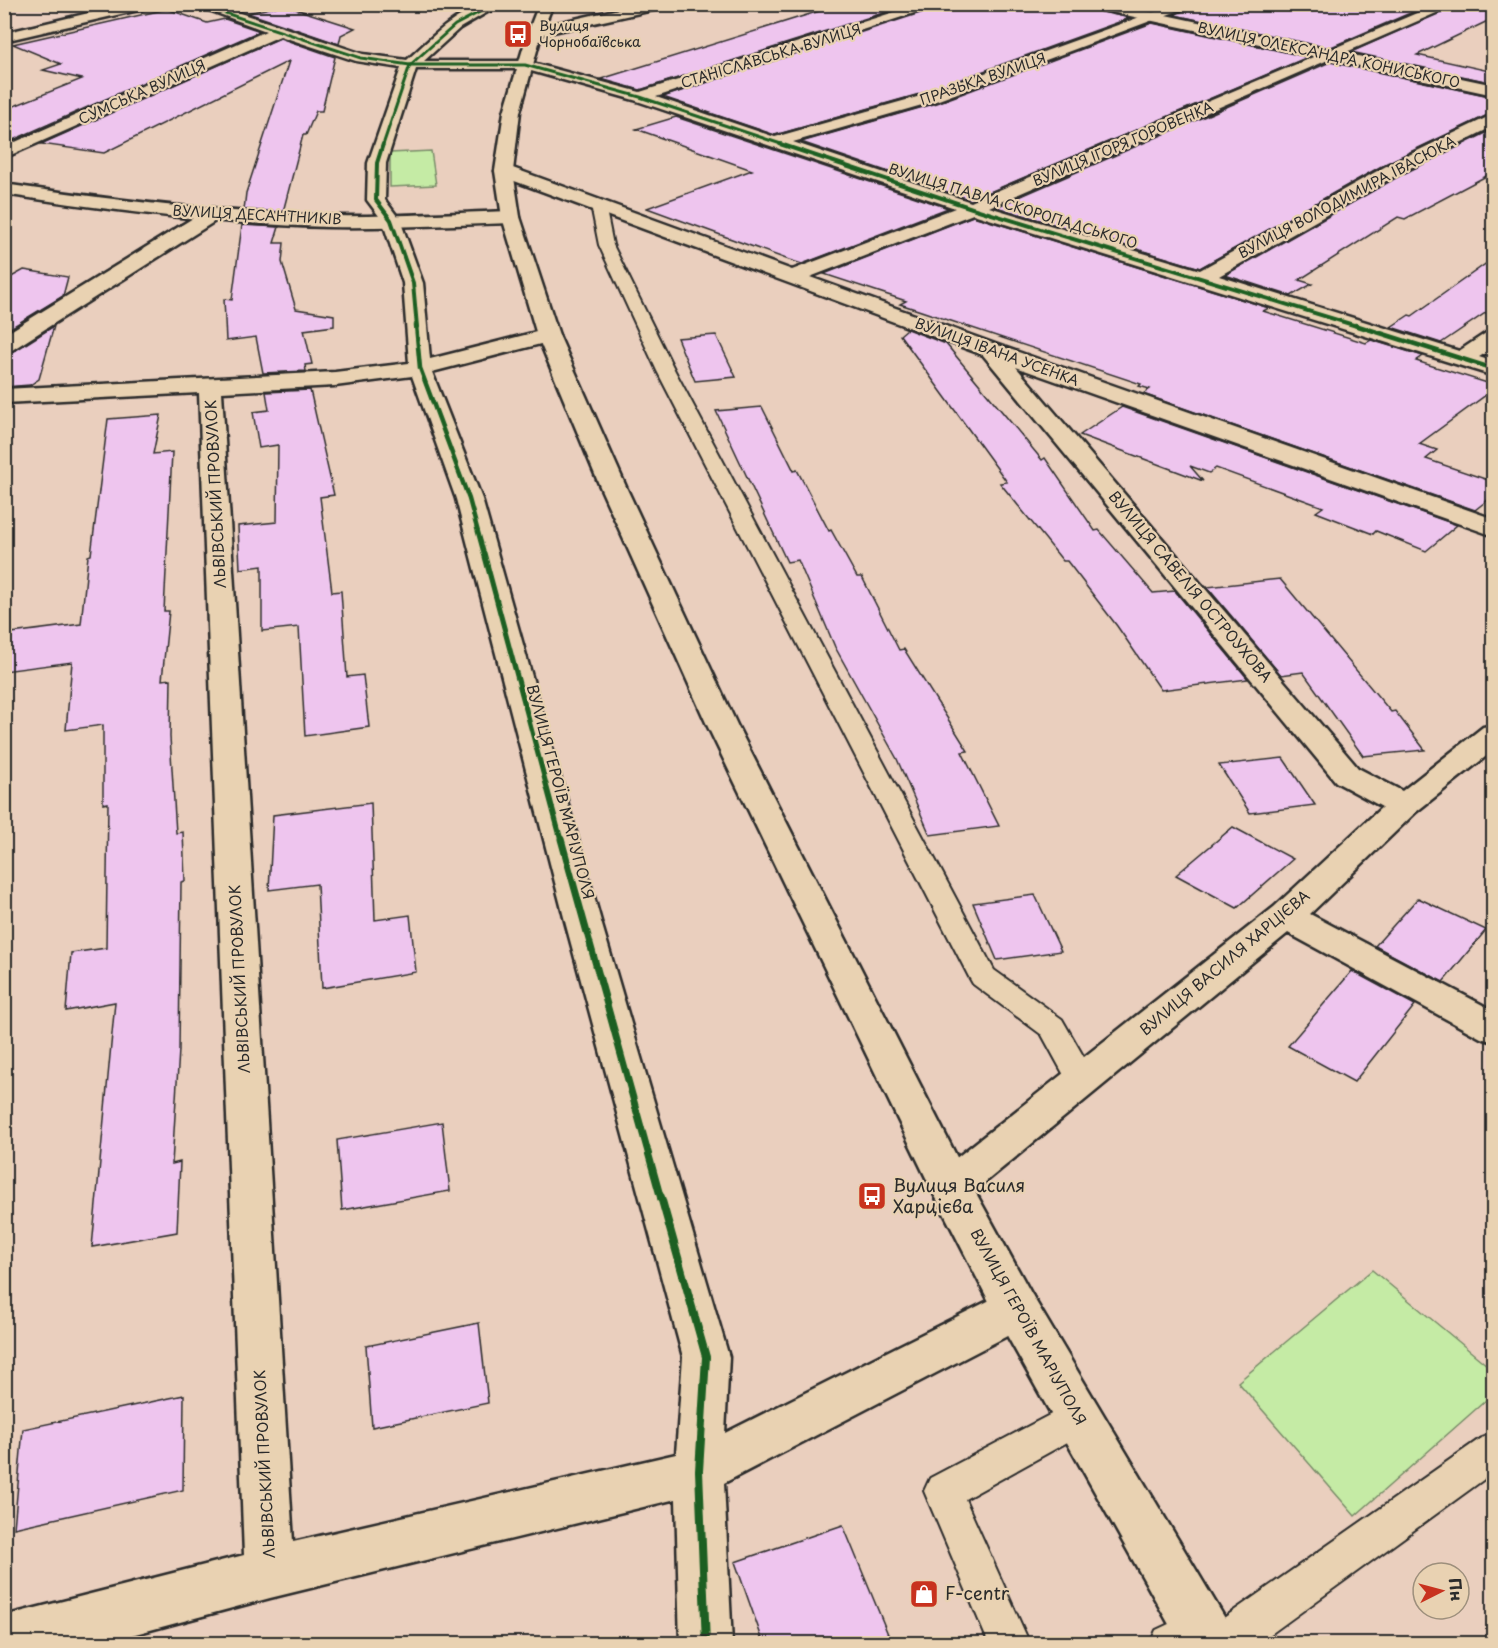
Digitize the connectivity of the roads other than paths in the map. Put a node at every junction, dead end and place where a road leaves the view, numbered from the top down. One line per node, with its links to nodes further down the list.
1 (147, 4): 13 (street)
2 (198, 4): 11 (street, ВУЛИЦЯ ПАВЛА СКОРОПАДСЬКОГО)
3 (495, 4): 15 (street, ВУЛИЦЯ ГЕРОЇВ МАРІУПОЛЯ)
4 (546, 4): 12 (street, ВУЛИЦЯ ГЕРОЇВ МАРІУПОЛЯ)
5 (662, 4): 12 (street)
6 (936, 4): 18 (street, СТАНІСЛАВСЬКА ВУЛИЦЯ)
7 (1093, 4): 10 (street, ВУЛИЦЯ ОЛЕКСАНДРА КОНИСЬКОГО)
8 (1190, 4): 10 (street, ПРАЗЬКА ВУЛИЦЯ)
9 (1451, 4): 14 (street, ВУЛИЦЯ ІГОРЯ ГОРОВЕНКА)
10 (1153, 17): 14 (street, ВУЛИЦЯ ОЛЕКСАНДРА КОНИСЬКОГО); 20 (street, ПРАЗЬКА ВУЛИЦЯ)
11 (279, 31): 15 (street, ВУЛИЦЯ ПАВЛА СКОРОПАДСЬКОГО); 21 (street, СУМСЬКА ВУЛИЦЯ)
12 (535, 32): 16 (street, ВУЛИЦЯ ГЕРОЇВ МАРІУПОЛЯ)
13 (4, 37)
14 (1333, 55): 17 (street, ВУЛИЦЯ ОЛЕКСАНДРА КОНИСЬКОГО); 25 (street, ВУЛИЦЯ ІГОРЯ ГОРОВЕНКА)
15 (410, 65): 16 (street, ВУЛИЦЯ ПАВЛА СКОРОПАДСЬКОГО); 28 (street, ВУЛИЦЯ ГЕРОЇВ МАРІУПОЛЯ)
16 (525, 65): 18 (street, ВУЛИЦЯ ПАВЛА СКОРОПАДСЬКОГО); 22 (street, ВУЛИЦЯ ГЕРОЇВ МАРІУПОЛЯ)
17 (1494, 90)
18 (640, 97): 20 (street, ВУЛИЦЯ ПАВЛА СКОРОПАДСЬКОГО)
19 (1494, 119): 29 (street, ВУЛИЦЯ ВОЛОДИМИРА ІВАСЮКА)
20 (772, 143): 25 (street, ВУЛИЦЯ ПАВЛА СКОРОПАДСЬКОГО)
21 (4, 153)
22 (504, 171): 24 (street, ВУЛИЦЯ ІВАНА УСЕНКА); 27 (street, ВУЛИЦЯ ГЕРОЇВ МАРІУПОЛЯ)
23 (4, 189): 26 (street, ВУЛИЦЯ ДЕСАНТНИКІВ)
24 (598, 205): 30 (street, ВУЛИЦЯ ІВАНА УСЕНКА); 45 (lane)
25 (972, 208): 29 (street, ВУЛИЦЯ ПАВЛА СКОРОПАДСЬКОГО); 30 (street, ВУЛИЦЯ ІГОРЯ ГОРОВЕНКА)
26 (213, 214): 28 (street, ВУЛИЦЯ ДЕСАНТНИКІВ); 33 (street)
27 (511, 217): 28 (street, ВУЛИЦЯ ДЕСАНТНИКІВ); 31 (street, ВУЛИЦЯ ГЕРОЇВ МАРІУПОЛЯ)
28 (391, 220): 36 (street, ВУЛИЦЯ ГЕРОЇВ МАРІУПОЛЯ)
29 (1202, 276): 35 (street, ВУЛИЦЯ ПАВЛА СКОРОПАДСЬКОГО)
30 (792, 277): 34 (street, ВУЛИЦЯ ІВАНА УСЕНКА)
31 (548, 335): 36 (street); 46 (street, ВУЛИЦЯ ГЕРОЇВ МАРІУПОЛЯ)
32 (1494, 338): 35 (street)
33 (4, 345)
34 (990, 350): 40 (street, ВУЛИЦЯ ІВАНА УСЕНКА); 42 (street, ВУЛИЦЯ САВЕЛІЯ ОСТРОУХОВА)
35 (1462, 359): 37 (street, ВУЛИЦЯ ПАВЛА СКОРОПАДСЬКОГО)
36 (420, 368): 38 (street); 50 (street, ВУЛИЦЯ ГЕРОЇВ МАРІУПОЛЯ)
37 (1494, 369)
38 (210, 385): 39 (street); 51 (street, ЛЬВІВСЬКИЙ ПРОВУЛОК)
39 (4, 396)
40 (1494, 528)
41 (1490, 741): 42 (street, ВУЛИЦЯ ВАСИЛЯ ХАРЦІЄВА)
42 (1404, 805): 43 (street, ВУЛИЦЯ ВАСИЛЯ ХАРЦІЄВА)
43 (1286, 916): 44 (street); 45 (street, ВУЛИЦЯ ВАСИЛЯ ХАРЦІЄВА)
44 (1494, 1028)
45 (1082, 1080): 46 (street, ВУЛИЦЯ ВАСИЛЯ ХАРЦІЄВА)
46 (951, 1186): 47 (street, ВУЛИЦЯ ГЕРОЇВ МАРІУПОЛЯ)
47 (1016, 1309): 48 (street, ВУЛИЦЯ ГЕРОЇВ МАРІУПОЛЯ); 50 (street)
48 (1078, 1417): 52 (street, ВУЛИЦЯ ГЕРОЇВ МАРІУПОЛЯ); 55 (lane)
49 (1494, 1450): 52 (lane)
50 (699, 1471): 51 (street); 54 (street, ВУЛИЦЯ ГЕРОЇВ МАРІУПОЛЯ)
51 (270, 1573): 53 (street)
52 (1200, 1640)
53 (4, 1642)
54 (706, 1644)
55 (1010, 1644)

